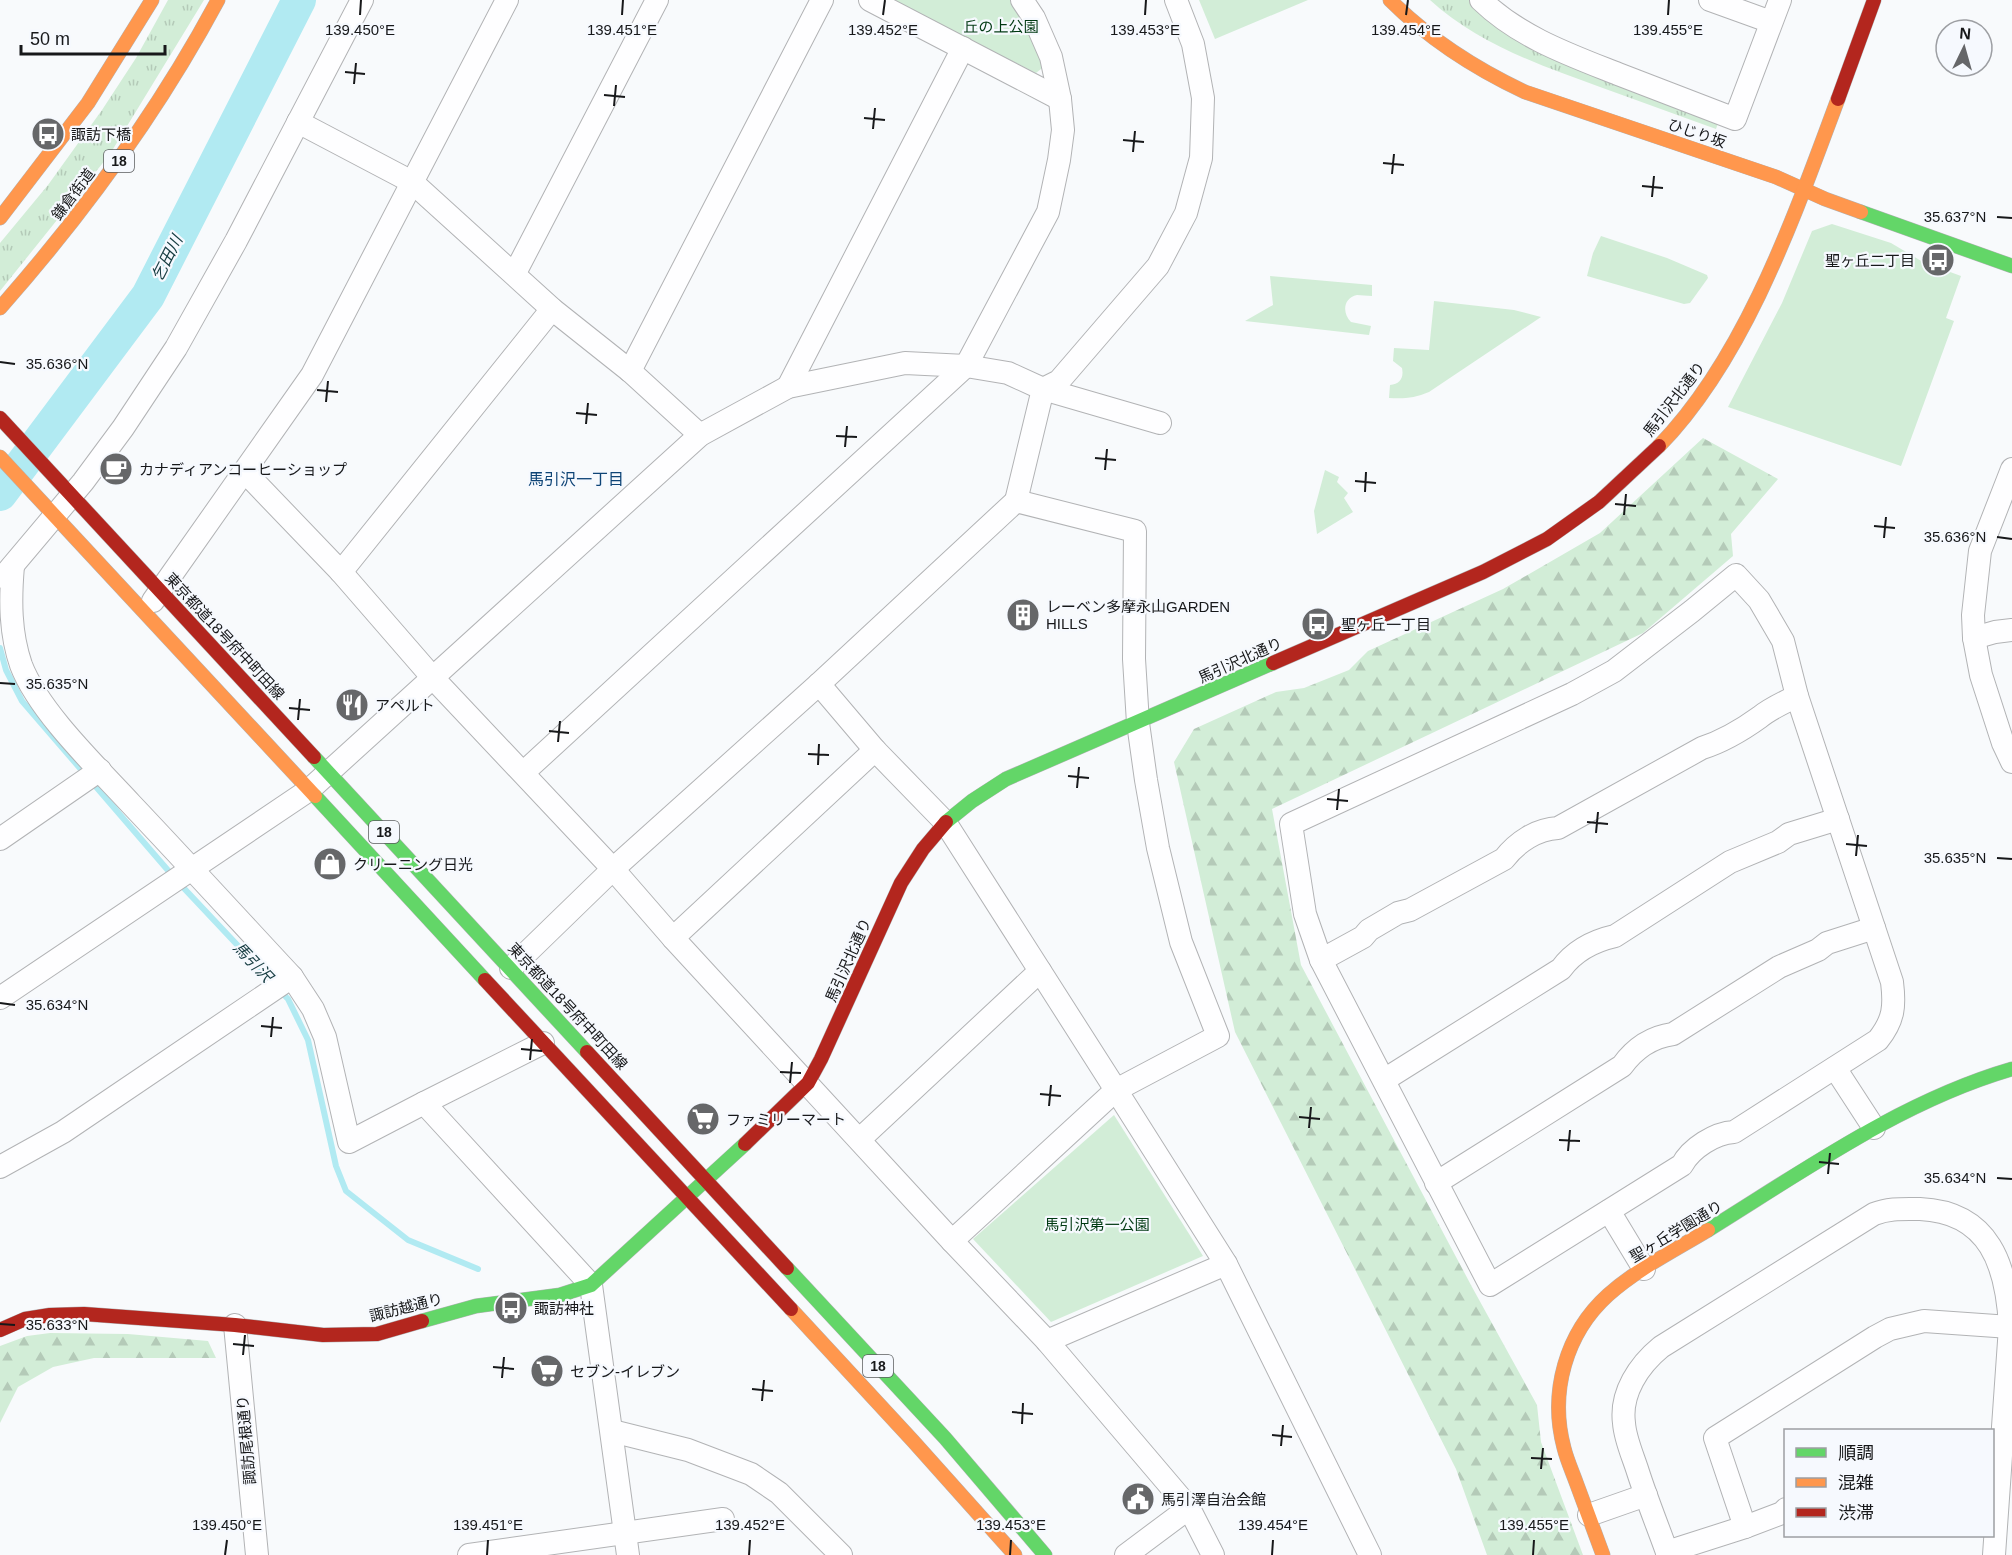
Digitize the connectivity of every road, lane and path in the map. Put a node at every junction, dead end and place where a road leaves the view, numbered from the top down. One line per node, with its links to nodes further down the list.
1 (152, 0): 21 (street)
2 (218, 0): 24 (street, 鎌倉街道 / 18)
3 (362, 0): 18 (street)
4 (507, 0): 19 (street)
5 (657, 0): 23 (street)
6 (822, 0): 27 (street)
7 (870, 0): 16 (street)
8 (1022, 0): 17 (street)
9 (1176, 0): 29 (street)
10 (1390, 0): 20 (street, ひじり坂)
11 (1481, 0): 15 (street)
12 (1710, 0): 15 (street)
13 (1780, 0): 15 (street)
14 (1874, 0): 20 (street, 馬引沢北通り)
15 (1771, 22)
16 (963, 48): 17 (street); 28 (street)
17 (1060, 99): 26 (street)
18 (298, 122): 19 (street); 36 (street)
19 (412, 182): 23 (street); 35 (street)
20 (1804, 189): 22 (street, ひじり坂); 49 (street, 馬引沢北通り)
21 (0, 218)
22 (2012, 266)
23 (515, 273): 25 (street)
24 (0, 308)
25 (552, 309): 27 (street); 40 (street)
26 (966, 366): 28 (street); 29 (street); 54 (street)
27 (630, 371): 32 (street)
28 (788, 387): 32 (street)
29 (1043, 389): 31 (street); 38 (street)
30 (0, 418): 36 (street, 18)
31 (1160, 423)
32 (700, 435): 46 (street)
33 (0, 457): 39 (street, 18)
34 (2012, 469): 37 (street)
35 (244, 472): 40 (street); 42 (street)
36 (67, 489): 39 (street); 42 (street, 東京都道18号府中町田線 / 18)
37 (2008, 494): 45 (street)
38 (1016, 501): 47 (street); 49 (street)
39 (50, 510): 41 (street); 43 (street, 18)
40 (341, 572): 46 (street)
41 (6, 573): 52 (street)
42 (161, 591): 43 (street); 53 (street, 東京都道18号府中町田線 / 18)
43 (145, 612): 55 (street, 18)
44 (2012, 630): 45 (street)
45 (1974, 638): 51 (street)
46 (434, 678): 53 (street); 54 (street)
47 (819, 684): 50 (street); 59 (street)
48 (1797, 696): 56 (street); 63 (street); 63 (street)
49 (1138, 723): 57 (street, 馬引沢北通り); 73 (street)
50 (875, 750): 57 (street); 62 (street)
51 (2012, 762)
52 (97, 772): 58 (street); 60 (street)
53 (329, 772): 55 (street); 64 (street, 東京都道18号府中町田線 / 18)
54 (524, 772): 59 (street)
55 (309, 790): 60 (street); 68 (street, 18)
56 (1838, 819): 61 (street); 71 (street)
57 (945, 822): 65 (street); 72 (street, 馬引沢北通り)
58 (0, 839)
59 (613, 869): 62 (street); 64 (street)
60 (189, 870): 66 (street); 67 (street)
61 (1874, 928): 69 (street); 79 (street)
62 (673, 938): 72 (street)
63 (1321, 960): 71 (street)
64 (511, 968): 78 (street, 東京都道18号府中町田線 / 18)
65 (1040, 971): 73 (street); 76 (street)
66 (289, 979): 74 (street); 77 (street)
67 (0, 998)
68 (543, 1043): 74 (street); 80 (street, 18)
69 (1835, 1068): 75 (street); 81 (street)
70 (2012, 1069): 75 (street, 聖ヶ丘学園通り)
71 (1384, 1080): 79 (street)
72 (808, 1083): 76 (street); 78 (street, 馬引沢北通り)
73 (1116, 1090): 82 (street); 83 (street)
74 (424, 1102): 85 (street)
75 (1874, 1128): 84 (street, 聖ヶ丘学園通り)
76 (860, 1139): 82 (street)
77 (0, 1167)
78 (707, 1180): 80 (street, 諏訪越通り); 104 (street, 東京都道18号府中町田線 / 18)
79 (1436, 1183): 81 (street)
80 (687, 1198): 85 (street, 諏訪越通り); 103 (street, 18)
81 (1609, 1211): 84 (street)
82 (952, 1241): 89 (street)
83 (1226, 1264): 89 (street); 107 (street)
84 (1644, 1269): 95 (street, 聖ヶ丘学園通り)
85 (591, 1285): 86 (street, 諏訪越通り); 90 (street)
86 (235, 1325): 88 (street, 諏訪越通り); 100 (street, 諏訪尾根通り)
87 (2010, 1327): 91 (street); 92 (street); 97 (street)
88 (0, 1330)
89 (1047, 1341): 93 (street)
90 (612, 1431): 98 (street); 102 (street)
91 (1996, 1470): 109 (street)
92 (1646, 1495): 95 (street); 99 (street)
93 (1189, 1508): 105 (street); 106 (street)
94 (1784, 1510): 97 (street)
95 (1589, 1515): 108 (street, 聖ヶ丘学園通り)
96 (723, 1519): 98 (street)
97 (1745, 1527): 99 (street)
98 (627, 1544): 101 (street)
99 (1668, 1553)
100 (257, 1555)
101 (469, 1555)
102 (841, 1555)
103 (1015, 1555)
104 (1045, 1555)
105 (1126, 1555)
106 (1213, 1555)
107 (1371, 1555)
108 (1603, 1555)
109 (1994, 1555)

